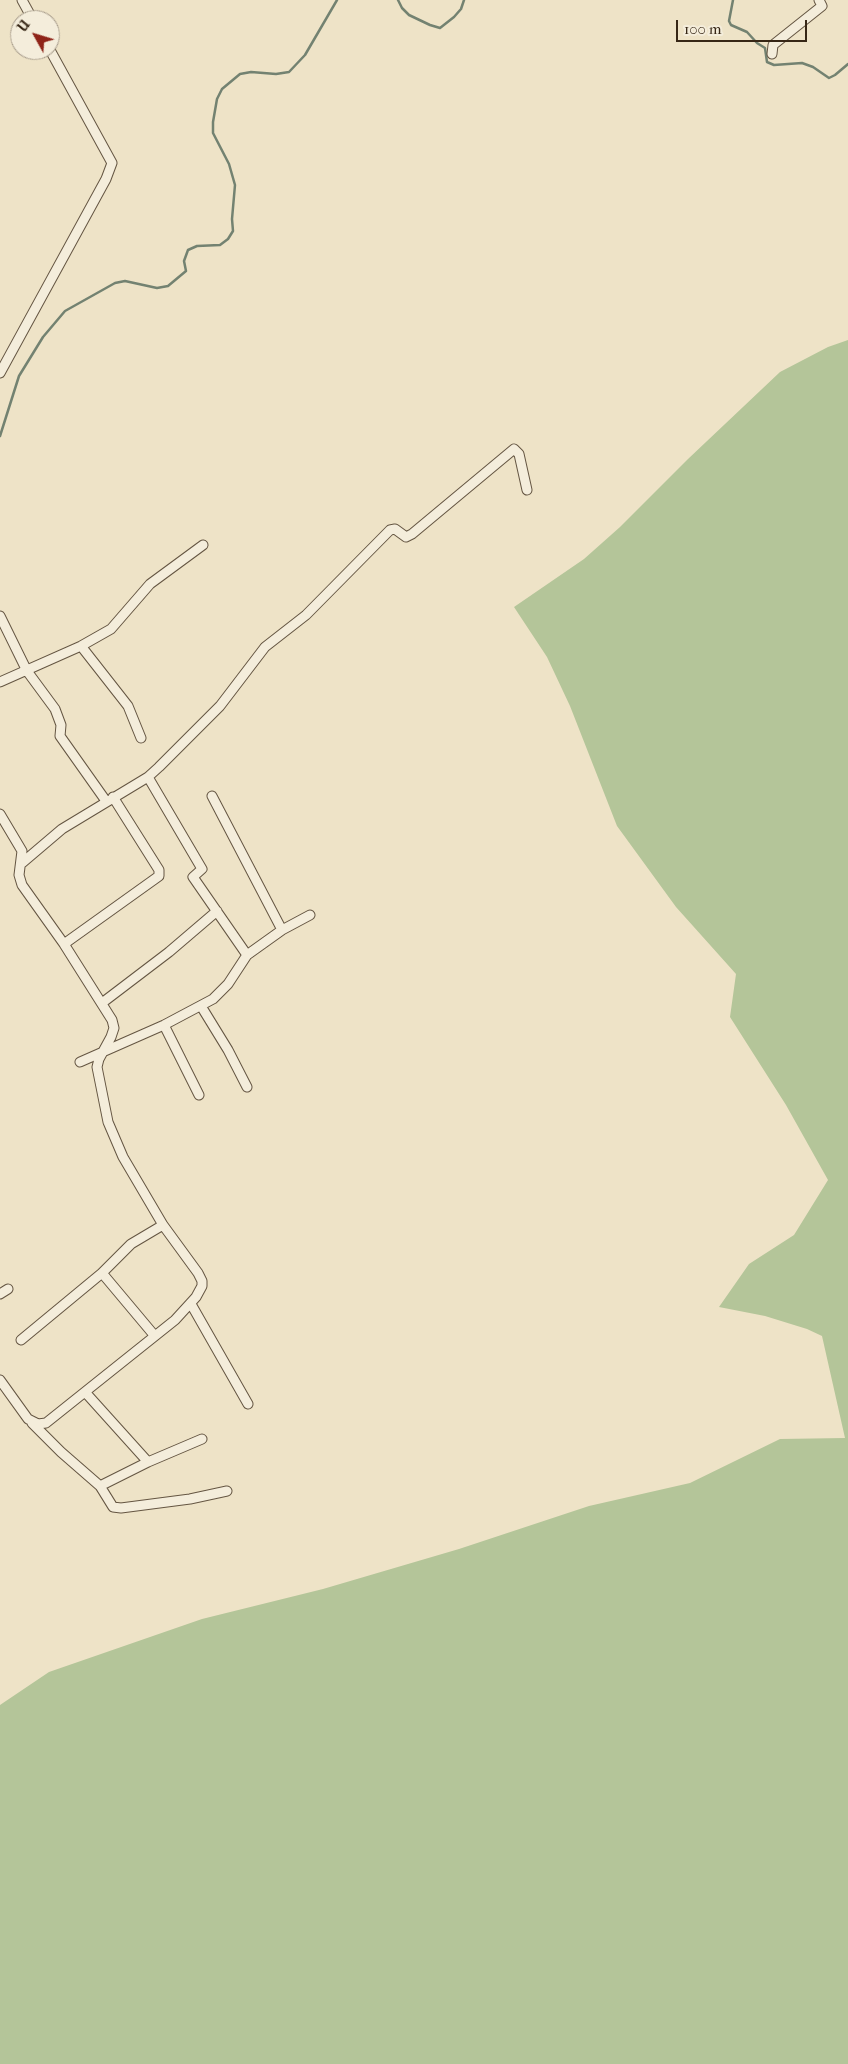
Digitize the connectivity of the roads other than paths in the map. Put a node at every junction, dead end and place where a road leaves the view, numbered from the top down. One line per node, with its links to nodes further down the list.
1 (819, 0): 2 (street)
2 (772, 54)
3 (55, 60): 4 (street)
4 (0, 373)
5 (527, 490): 12 (street)
6 (203, 544): 8 (street)
7 (0, 616): 9 (street)
8 (81, 646): 9 (street); 11 (street)
9 (27, 671): 10 (street); 14 (street)
10 (0, 682)
11 (142, 738)
12 (148, 777): 14 (street); 17 (street)
13 (212, 796): 19 (street)
14 (110, 799): 16 (street); 20 (street)
15 (0, 814): 16 (street)
16 (22, 863): 20 (street)
17 (217, 911): 21 (street); 22 (street)
18 (310, 915): 19 (street)
19 (282, 930): 21 (street)
20 (64, 944): 22 (street)
21 (247, 955): 23 (street)
22 (102, 1003): 25 (street)
23 (202, 1006): 24 (street); 27 (street)
24 (164, 1025): 25 (street); 28 (street)
25 (104, 1050): 26 (street); 29 (street)
26 (80, 1062)
27 (247, 1087)
28 (199, 1095)
29 (163, 1224): 30 (street); 31 (street)
30 (102, 1273): 32 (street); 33 (street)
31 (191, 1304): 32 (street); 36 (street)
32 (154, 1335): 35 (street)
33 (21, 1340)
34 (0, 1380): 37 (street)
35 (85, 1392): 37 (street); 39 (street)
36 (248, 1404)
37 (28, 1419): 40 (street)
38 (202, 1439): 39 (street)
39 (148, 1462): 40 (street)
40 (100, 1486): 41 (street)
41 (227, 1491)

